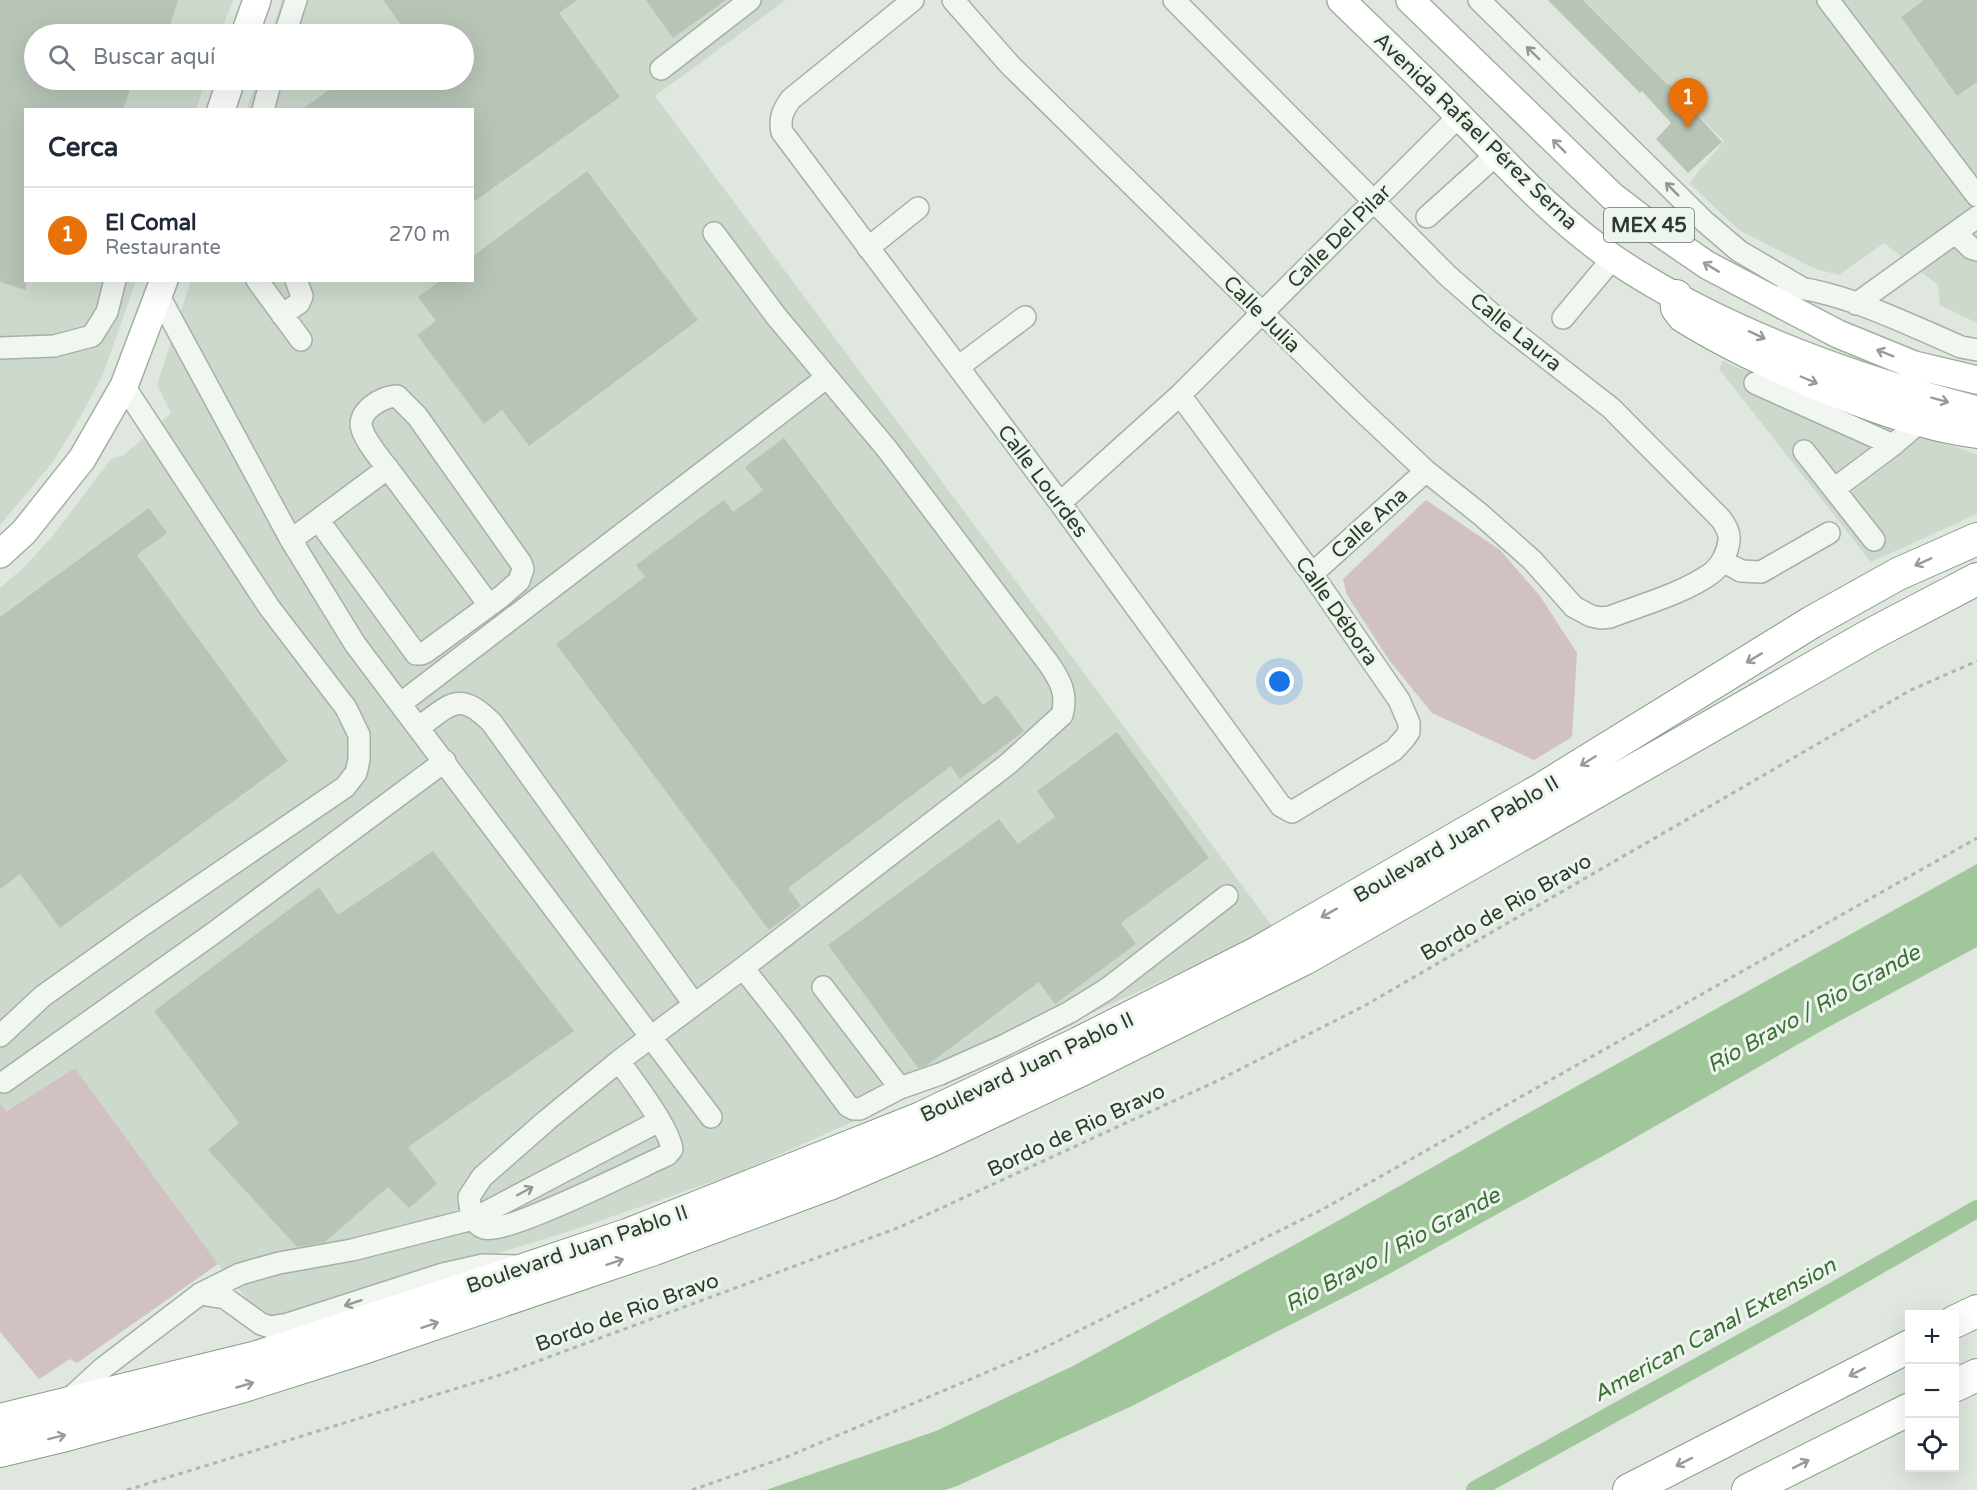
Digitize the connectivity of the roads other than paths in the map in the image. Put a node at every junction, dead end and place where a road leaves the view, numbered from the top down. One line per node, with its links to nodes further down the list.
1 (257, 0): 11 (main road)
2 (296, 0): 12 (street)
3 (750, 0): 13 (street)
4 (913, 0): 27 (street, Calle Lourdes)
5 (953, 0): 38 (street, Calle Julia)
6 (1174, 0): 21 (street, Calle Laura)
7 (1341, 0): 18 (main road, Avenida Rafael Pérez Serna / MEX 45)
8 (1410, 0): 33 (main road, MEX 45, one-way to 8)
9 (1479, 0): 35 (street, one-way to 9)
10 (1828, 0): 20 (street)
11 (249, 24)
12 (288, 24)
13 (661, 69)
14 (228, 90): 16 (main road)
15 (269, 90): 17 (street)
16 (222, 108)
17 (264, 108)
18 (1459, 116): 19 (main road, Avenida Rafael Pérez Serna / MEX 45); 21 (street, Calle Del Pilar)
19 (1496, 154): 23 (street); 29 (main road, Avenida Rafael Pérez Serna / MEX 45)
20 (1977, 196)
21 (1374, 201): 38 (street, Calle Del Pilar); 66 (street, Calle Laura)
22 (918, 208): 27 (street)
23 (1427, 217)
24 (1977, 218): 26 (street)
25 (714, 233): 46 (street)
26 (1956, 233): 28 (street); 37 (street)
27 (868, 248): 45 (street, Calle Lourdes)
28 (1977, 250)
29 (1613, 258): 36 (main road, Avenida Rafael Pérez Serna / MEX 45); 41 (street)
30 (114, 282): 43 (street)
31 (258, 282): 39 (street)
32 (297, 282): 39 (street)
33 (1742, 284): 35 (street); 47 (main road, MEX 45, one-way to 33)
34 (161, 288): 49 (main road); 63 (street)
35 (1802, 288): 37 (street)
36 (1676, 296): 51 (main road, Avenida Rafael Pérez Serna / MEX 45, one-way to 51); 52 (highway, one-way to 52)
37 (1856, 304): 44 (street)
38 (1261, 313): 50 (street, Calle Del Pilar); 57 (street, Calle Julia)
39 (282, 315): 42 (street)
40 (1025, 317): 45 (street)
41 (1563, 318)
42 (301, 340)
43 (0, 348)
44 (1977, 350)
45 (958, 367): 59 (street, Calle Lourdes)
46 (826, 378): 70 (street); 75 (street)
47 (1977, 380)
48 (1755, 383): 54 (street)
49 (124, 386): 65 (main road); 79 (street)
50 (1180, 395): 59 (street, Calle Del Pilar); 67 (street, Calle Débora)
51 (1977, 410)
52 (1921, 421): 53 (highway); 54 (street)
53 (1977, 432)
54 (1893, 445): 58 (street)
55 (1804, 451): 58 (street)
56 (388, 468): 60 (street); 69 (street); 69 (street)
57 (1426, 471): 66 (street, Calle Julia); 67 (street, Calle Ana)
58 (1833, 489): 64 (street)
59 (1060, 503): 73 (street, Calle Lourdes)
60 (319, 521): 63 (street); 69 (street)
61 (1829, 533): 66 (street)
62 (1977, 539): 86 (highway, Boulevard Juan Pablo II, one-way to 86)
63 (291, 540): 70 (street)
64 (1874, 540)
65 (0, 554)
66 (1723, 561)
67 (1312, 574): 73 (street, Calle Débora)
68 (1977, 579): 96 (highway, Boulevard Juan Pablo II, one-way to 68)
69 (489, 605)
70 (400, 704): 71 (street)
71 (418, 728): 72 (street); 77 (street)
72 (445, 761): 78 (street); 81 (street)
73 (1308, 802)
74 (1227, 896): 82 (street)
75 (743, 968): 77 (street); 82 (street)
76 (823, 987): 82 (street)
77 (694, 1004): 78 (street)
78 (651, 1035): 80 (street); 83 (street)
79 (0, 1036)
80 (619, 1061): 84 (street); 85 (street)
81 (4, 1082)
82 (900, 1088)
83 (711, 1117)
84 (659, 1121): 85 (street, one-way to 84); 85 (street)
85 (473, 1219): 87 (street)
86 (532, 1267): 87 (street, one-way to 87); 93 (highway, Boulevard Juan Pablo II)
87 (200, 1294): 93 (street)
88 (1977, 1311): 89 (highway)
89 (1959, 1320)
90 (1905, 1349): 97 (highway, one-way to 97)
91 (1977, 1375): 92 (highway)
92 (1959, 1384)
93 (63, 1405): 95 (highway, Boulevard Juan Pablo II)
94 (1905, 1412): 98 (highway, one-way to 94)
95 (0, 1420)
96 (0, 1451)
97 (1629, 1490)
98 (1748, 1490)

